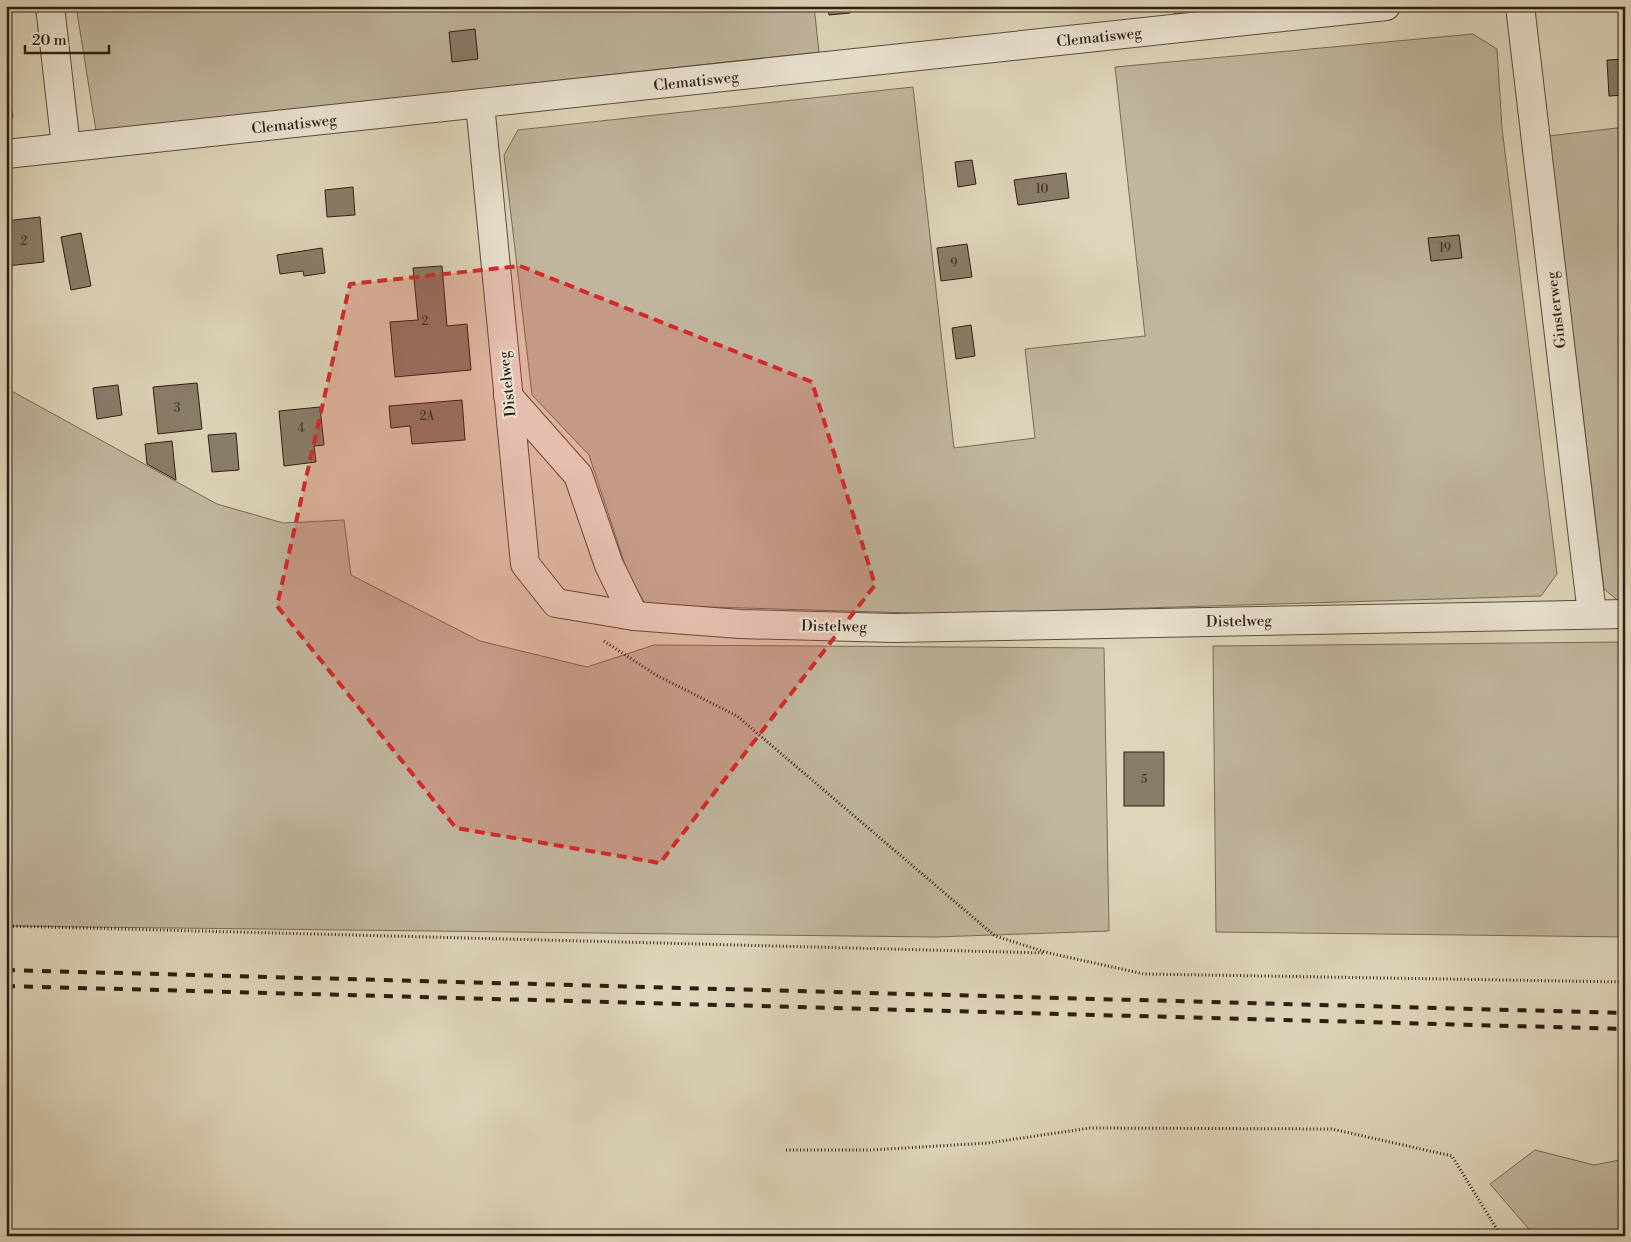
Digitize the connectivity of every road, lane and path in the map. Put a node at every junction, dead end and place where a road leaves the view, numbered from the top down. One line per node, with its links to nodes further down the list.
1 (50, 6): 5 (street)
2 (1386, 6): 4 (street, Clematisweg)
3 (1520, 6): 8 (street, Ginsterweg)
4 (480, 104): 5 (street, Clematisweg); 7 (street, Distelweg)
5 (66, 148): 6 (street, Clematisweg)
6 (6, 154)
7 (508, 396): 10 (street); 10 (street, Distelweg)
8 (1592, 614): 9 (street, Distelweg); 10 (street, Distelweg)
9 (1625, 614)
10 (634, 616)
11 (597, 635): 13 (path)
12 (6, 926): 13 (path)
13 (1049, 953): 14 (path)
14 (1625, 982)
15 (786, 1150): 16 (path)
16 (1501, 1236)

